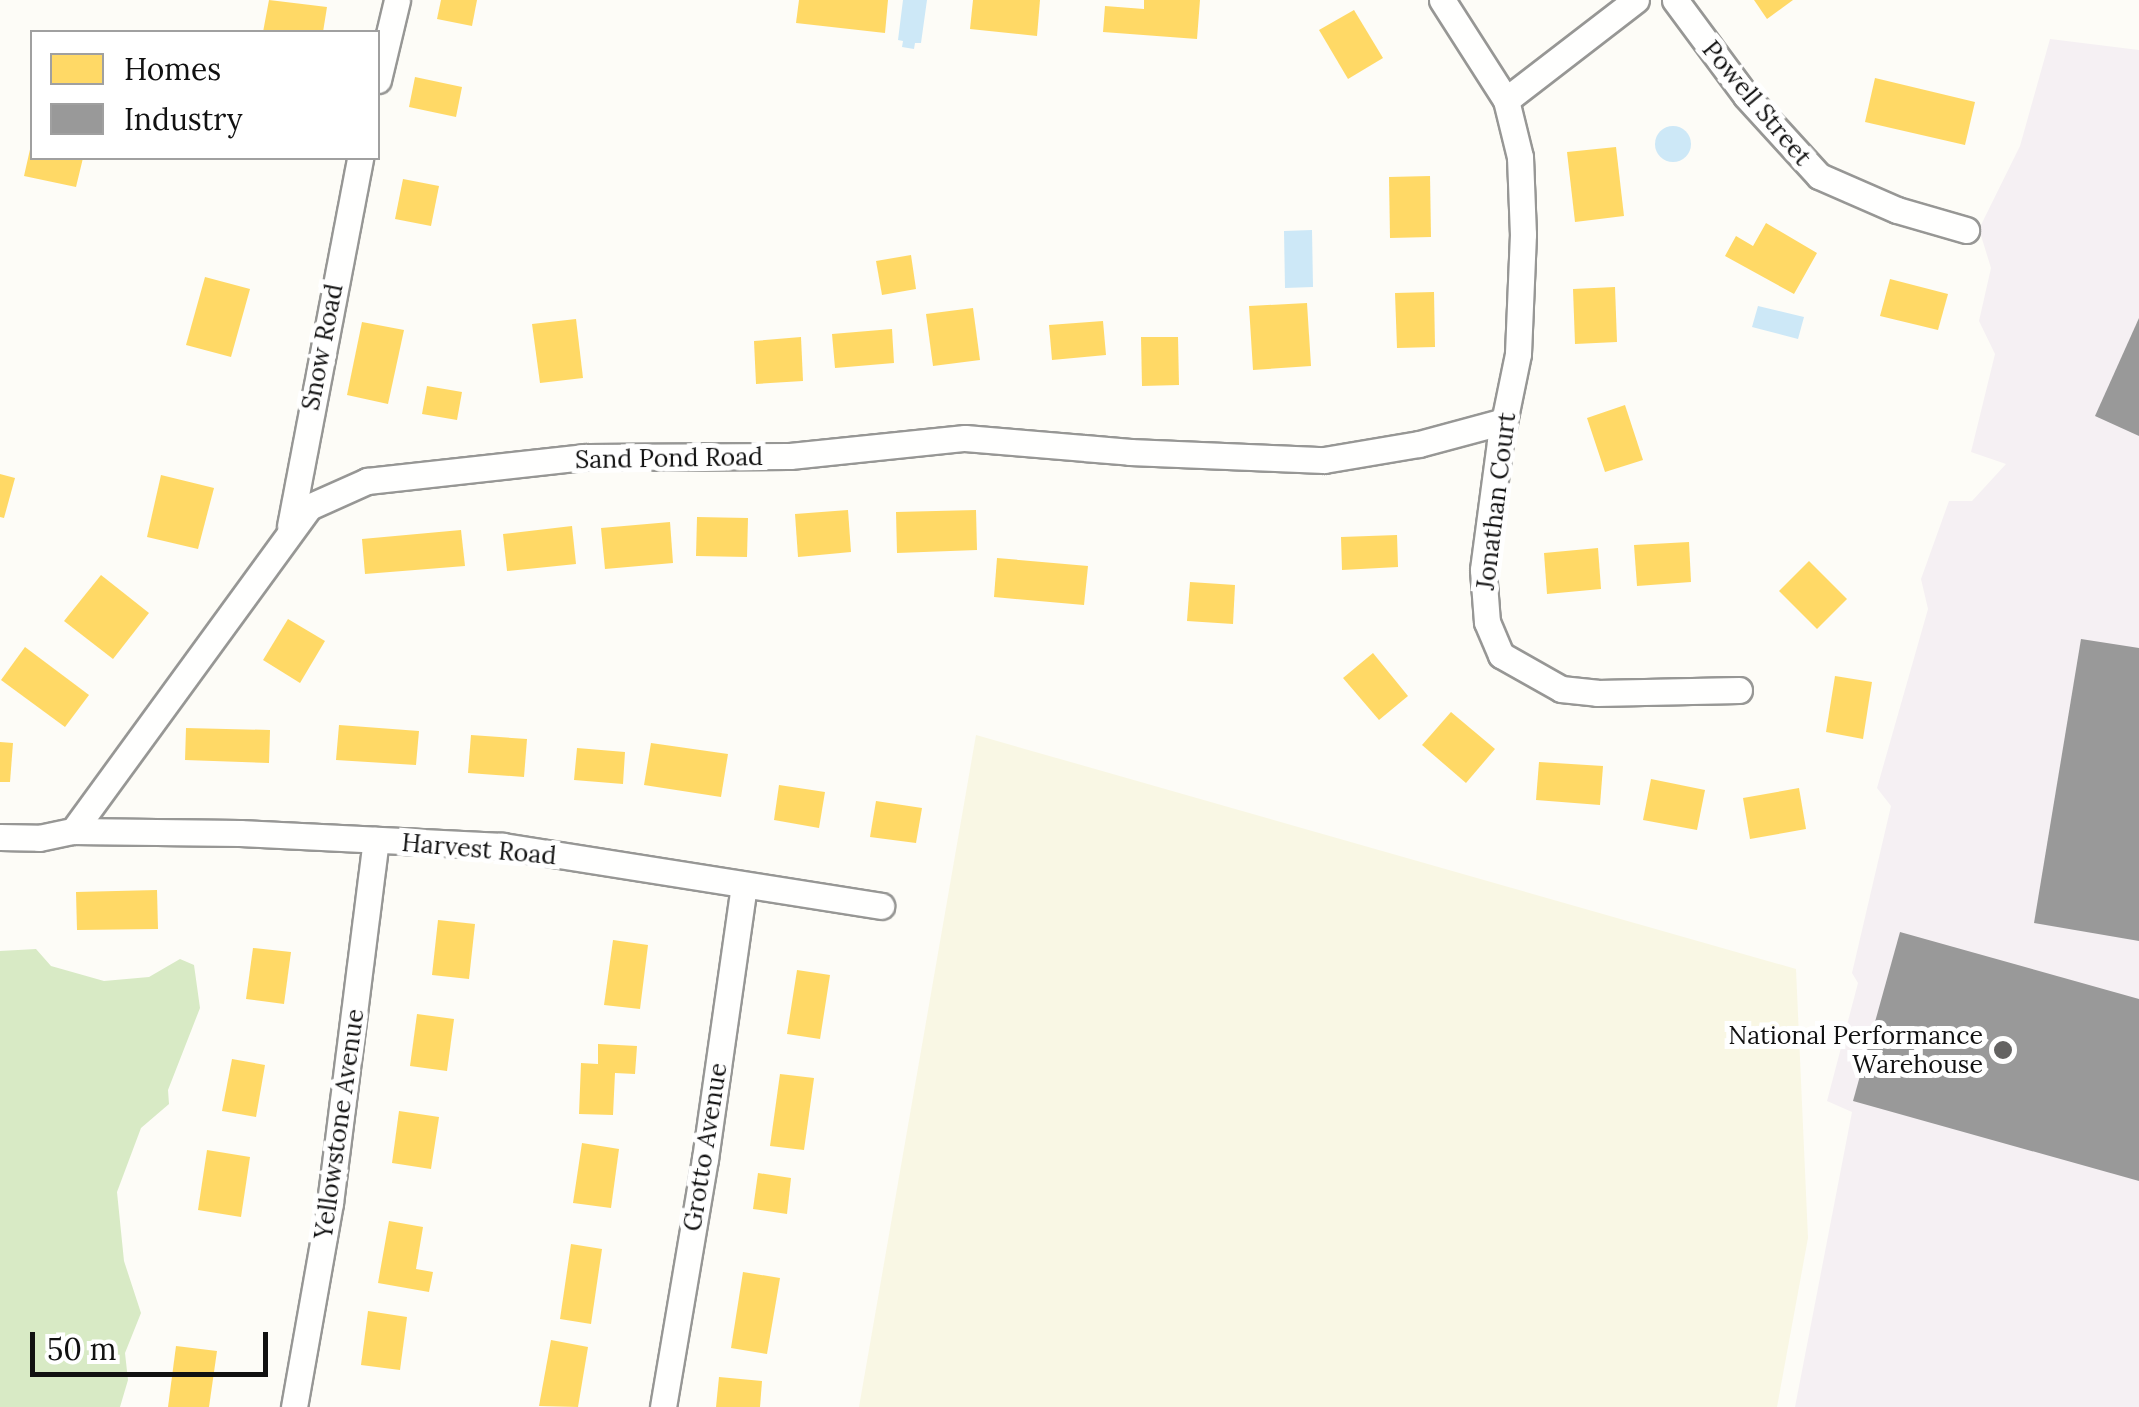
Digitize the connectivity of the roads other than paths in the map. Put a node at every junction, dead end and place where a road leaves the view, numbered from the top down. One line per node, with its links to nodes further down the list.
1 (397, 0): 5 (street)
2 (1442, 0): 6 (street, Jonathan Court)
3 (1636, 0): 6 (street)
4 (1675, 0): 8 (street, Powell Street)
5 (380, 72)
6 (1506, 100): 9 (street, Jonathan Court)
7 (360, 160): 10 (street, Snow Road)
8 (1966, 230)
9 (1504, 421): 10 (street, Sand Pond Road); 11 (street, Jonathan Court)
10 (288, 537): 12 (street, Sand Pond Road)
11 (1738, 690)
12 (73, 831): 13 (street); 14 (street, Harvest Road)
13 (0, 836)
14 (376, 840): 15 (street, Harvest Road); 17 (street, Yellowstone Avenue)
15 (744, 886): 16 (street, Harvest Road); 18 (street, Grotto Avenue)
16 (882, 906)
17 (294, 1407)
18 (663, 1407)

